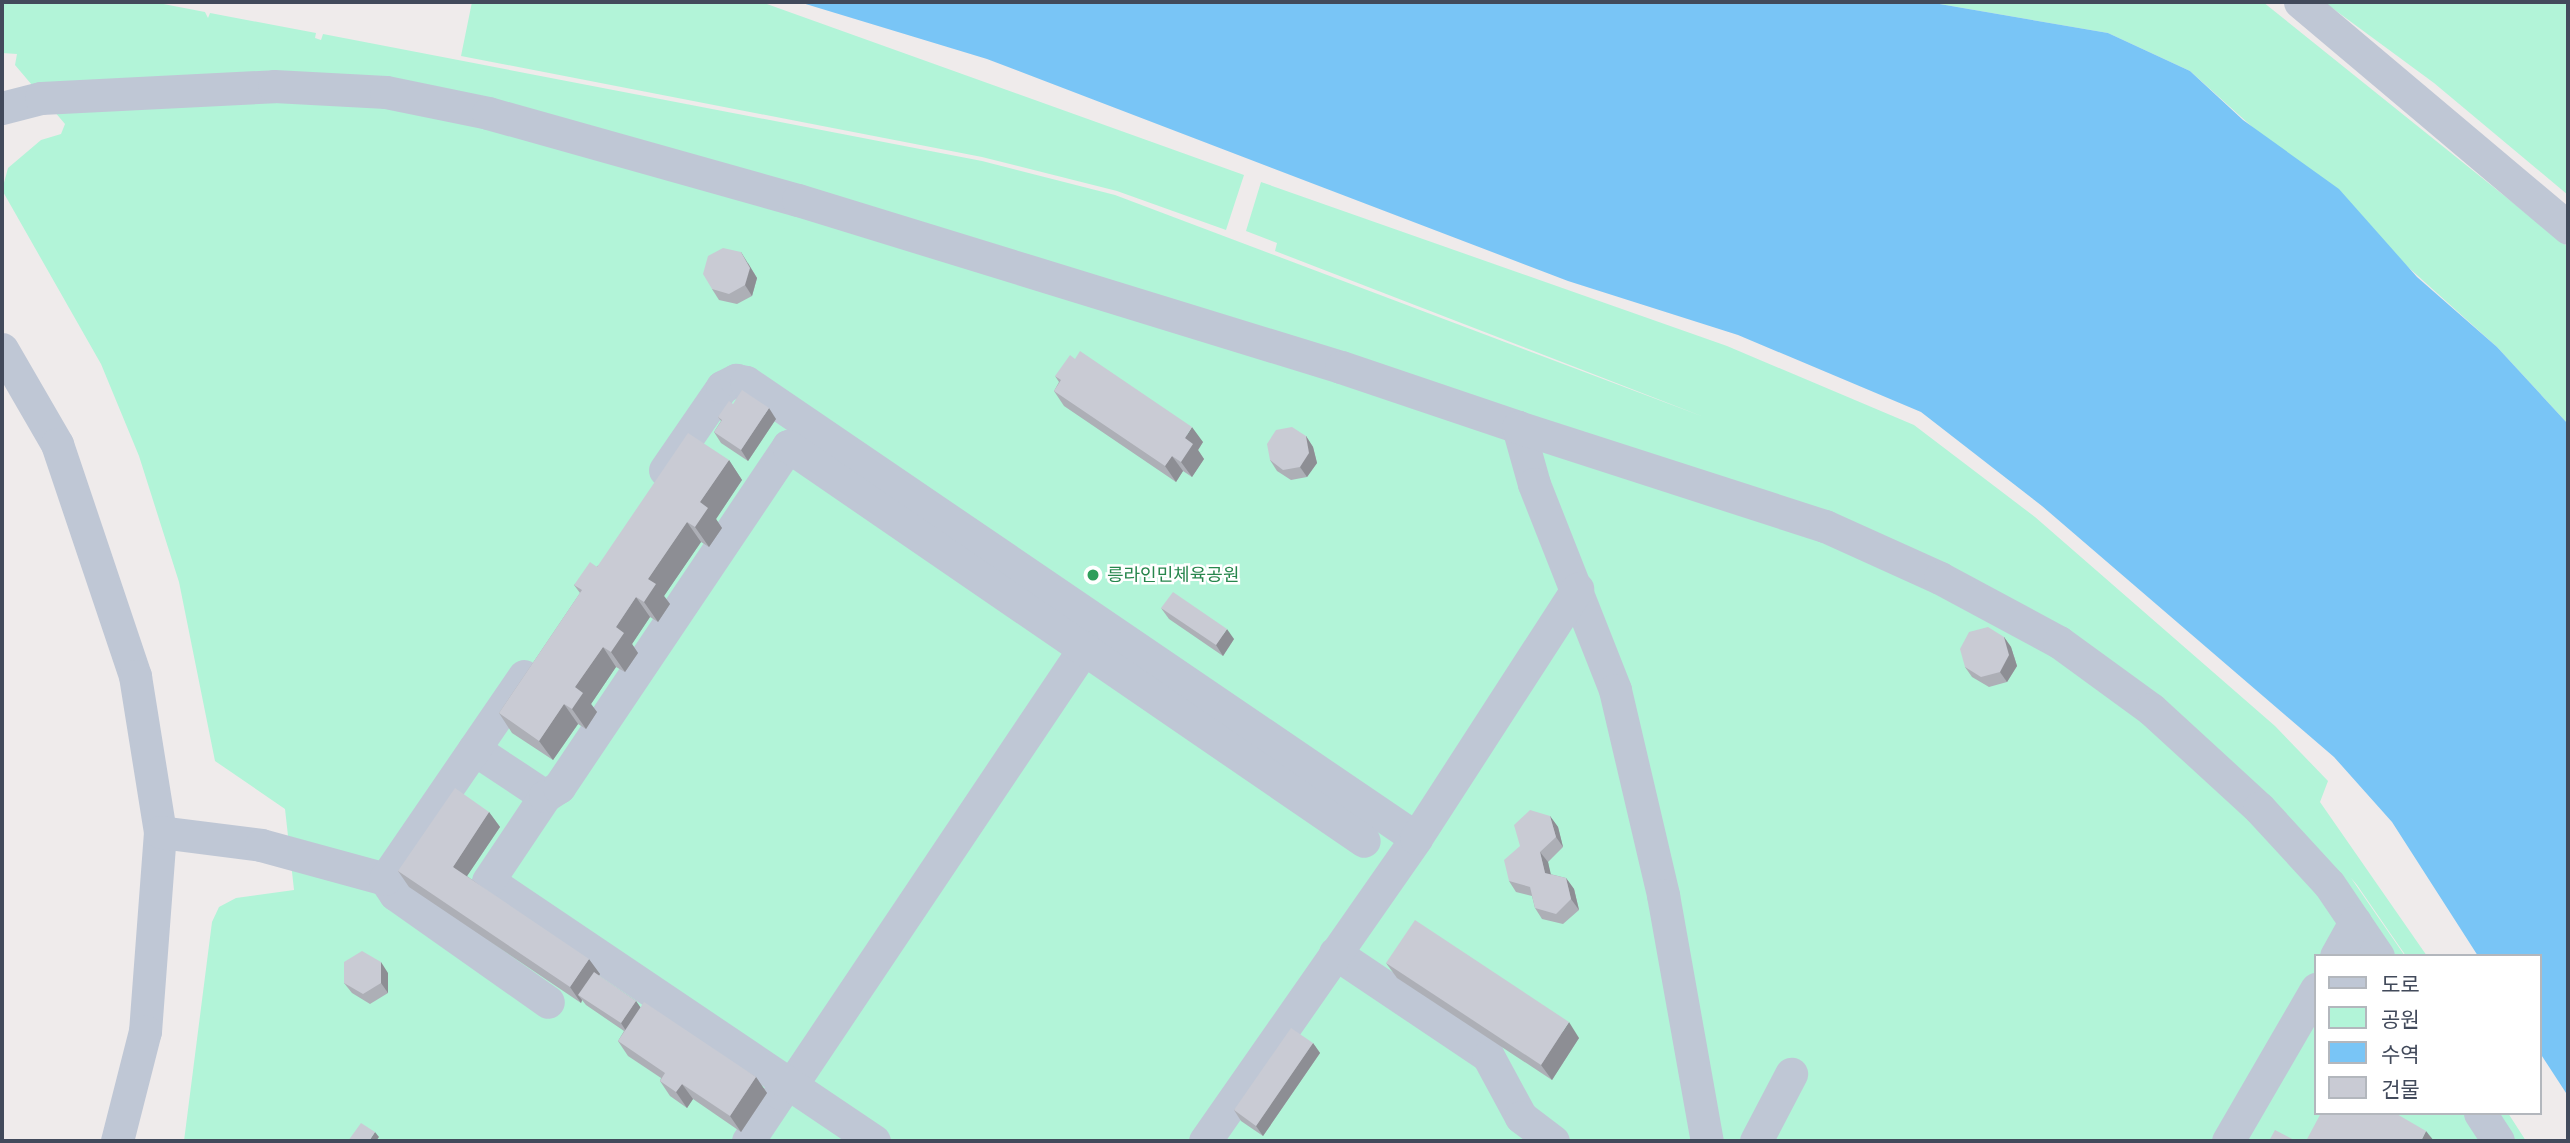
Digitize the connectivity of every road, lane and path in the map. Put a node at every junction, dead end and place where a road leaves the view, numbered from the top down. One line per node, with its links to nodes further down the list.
1 (2300, 2): 3 (street)
2 (2, 108): 5 (street)
3 (2568, 228)
4 (2, 349): 12 (street)
5 (1518, 427): 7 (street); 16 (street)
6 (645, 500): 13 (street)
7 (1577, 589): 13 (street); 30 (street)
8 (544, 647): 10 (street)
9 (1085, 647): 11 (street); 14 (street); 23 (street)
10 (474, 749): 11 (street); 15 (street)
11 (545, 796): 23 (street)
12 (160, 832): 15 (street); 25 (street)
13 (1416, 838): 17 (street)
14 (1364, 841)
15 (385, 879): 21 (street)
16 (2355, 922): 18 (street); 19 (street)
17 (1335, 953): 28 (street); 29 (street)
18 (2337, 954)
19 (2377, 954)
20 (2314, 992): 32 (street)
21 (548, 1002)
22 (1791, 1074): 31 (street)
23 (792, 1084): 26 (street); 27 (street)
24 (2481, 1115): 33 (street)
25 (117, 1141)
26 (748, 1141)
27 (874, 1141)
28 (1205, 1141)
29 (1553, 1141)
30 (1707, 1141)
31 (1756, 1141)
32 (2228, 1141)
33 (2498, 1141)

